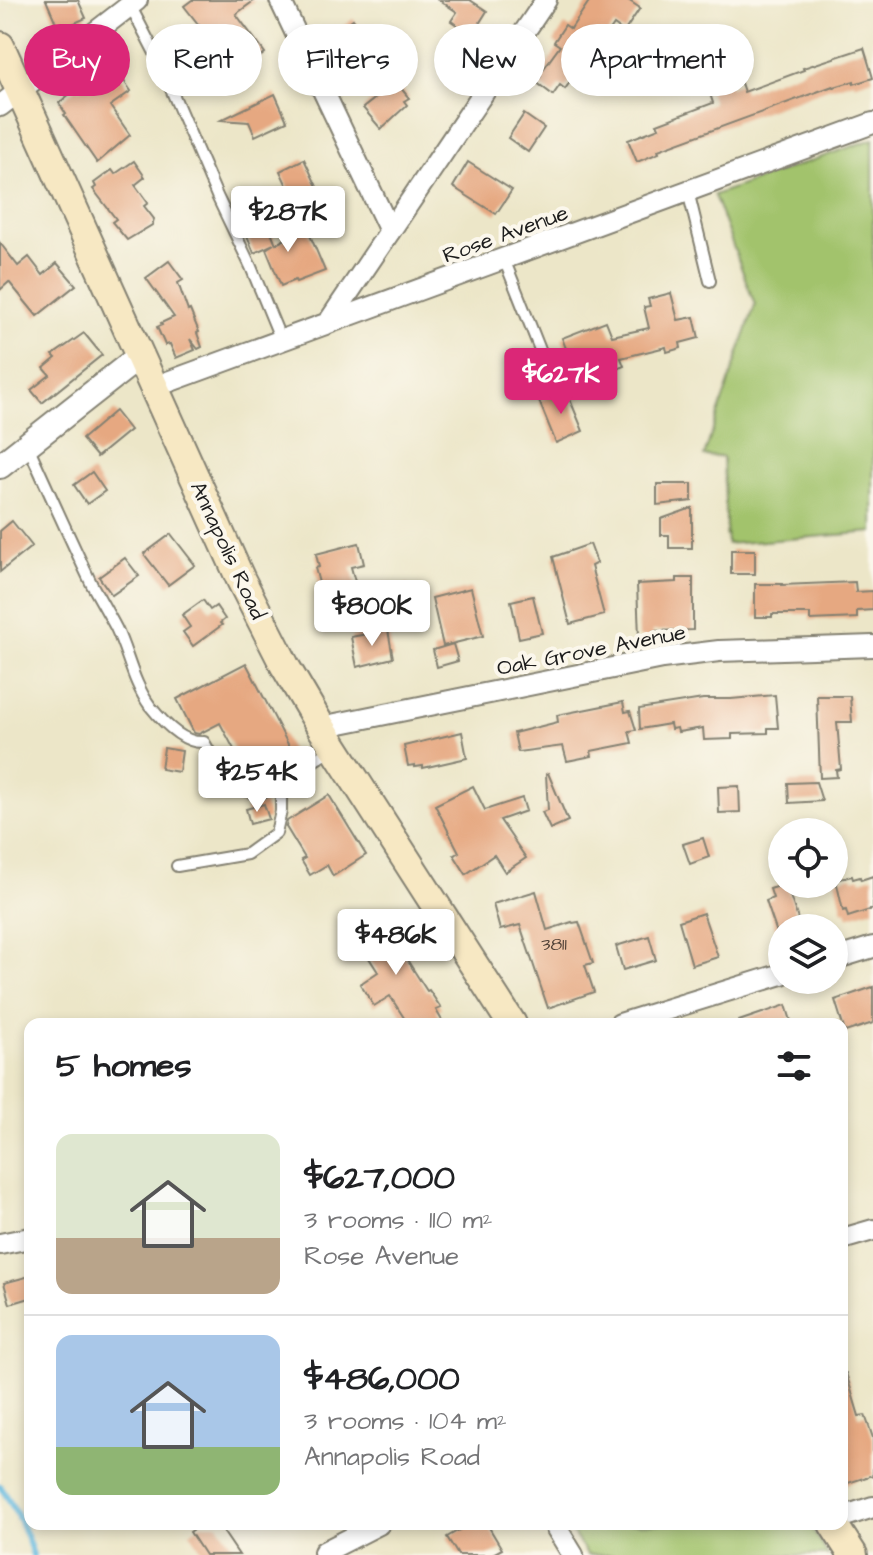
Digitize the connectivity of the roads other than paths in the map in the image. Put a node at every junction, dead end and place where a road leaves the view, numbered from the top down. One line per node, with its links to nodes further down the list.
1 (280, 0): 8 (street)
2 (546, 0): 8 (street)
3 (134, 3): 5 (street); 12 (lane)
4 (0, 46): 5 (main road, Annapolis Road)
5 (10, 98): 13 (main road, Annapolis Road)
6 (873, 123): 7 (street, Rose Avenue)
7 (688, 191): 9 (street, Rose Avenue); 10 (lane)
8 (390, 231): 11 (street)
9 (504, 259): 11 (street, Rose Avenue); 14 (lane)
10 (710, 281)
11 (328, 323): 12 (street, Rose Avenue)
12 (281, 340): 15 (street, Rose Avenue)
13 (140, 356): 15 (main road, Annapolis Road); 16 (street)
14 (548, 370)
15 (154, 387): 19 (main road, Annapolis Road)
16 (27, 444): 17 (street); 20 (lane)
17 (0, 466)
18 (873, 646): 19 (street, Oak Grove Avenue)
19 (328, 738): 20 (lane); 25 (main road, Annapolis Road)
20 (281, 780): 21 (lane)
21 (177, 866)
22 (873, 947): 23 (street)
23 (848, 955)
24 (768, 978): 26 (street)
25 (508, 1018)
26 (639, 1018)
27 (873, 1230): 28 (street)
28 (848, 1237)
29 (24, 1239): 30 (street)
30 (0, 1244)
31 (873, 1507): 32 (street)
32 (848, 1515)
33 (367, 1530): 36 (street)
34 (558, 1530): 37 (street)
35 (837, 1530): 38 (main road)
36 (324, 1552)
37 (573, 1555)
38 (853, 1555)

